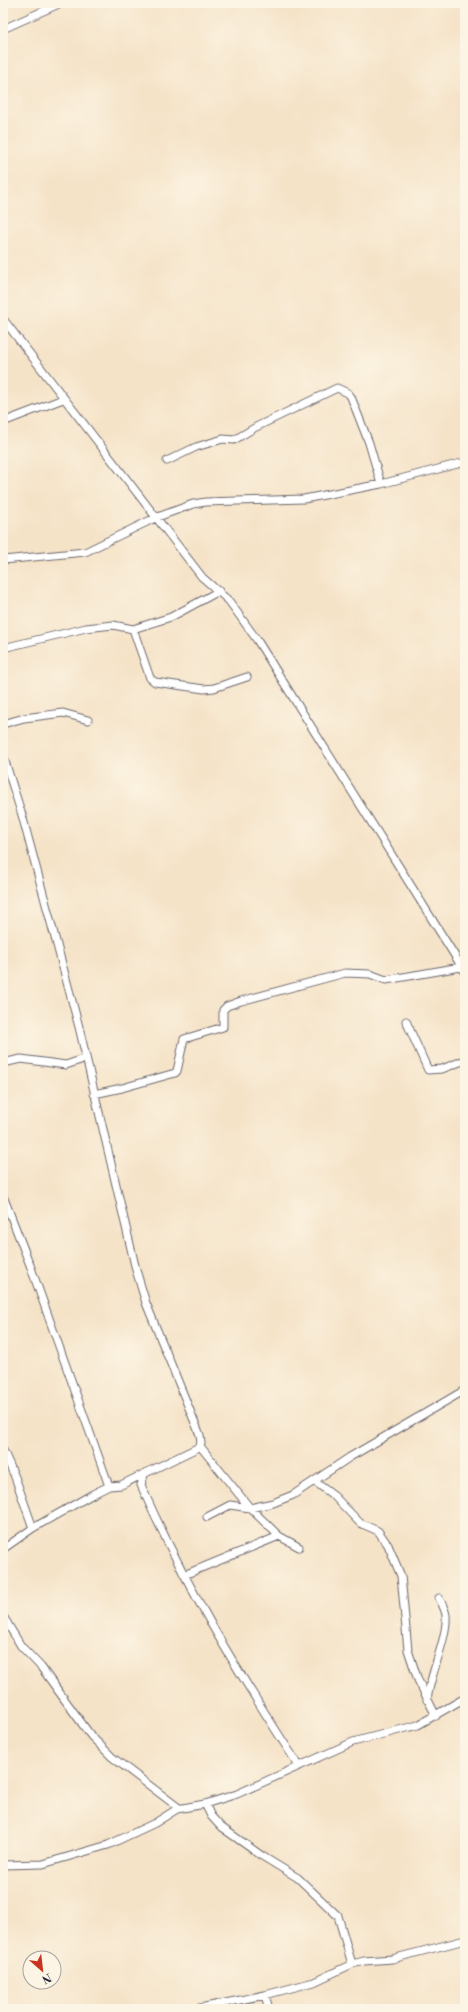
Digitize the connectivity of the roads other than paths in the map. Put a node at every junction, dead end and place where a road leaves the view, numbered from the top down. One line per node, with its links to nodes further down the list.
1 (61, 3): 2 (street)
2 (3, 29)
3 (3, 319): 4 (street)
4 (63, 398): 5 (street); 9 (street)
5 (3, 422)
6 (167, 461): 8 (street)
7 (465, 462): 8 (street)
8 (381, 484): 9 (street)
9 (155, 518): 10 (street); 11 (street)
10 (3, 560)
11 (219, 591): 12 (street); 18 (street)
12 (133, 629): 13 (street); 14 (street)
13 (3, 648)
14 (247, 678)
15 (88, 720): 16 (street)
16 (3, 724)
17 (3, 755): 20 (street)
18 (463, 969): 23 (street)
19 (406, 1021): 21 (street)
20 (86, 1058): 22 (street); 23 (street)
21 (465, 1060)
22 (3, 1063)
23 (94, 1094): 26 (street)
24 (3, 1196): 30 (street)
25 (465, 1390): 29 (street)
26 (200, 1446): 28 (street); 31 (street)
27 (3, 1450): 33 (street)
28 (144, 1474): 30 (street); 37 (street)
29 (314, 1481): 31 (street); 41 (street)
30 (109, 1486): 33 (street)
31 (250, 1508): 32 (street); 34 (street)
32 (207, 1518)
33 (33, 1528): 36 (street)
34 (278, 1536): 35 (street); 37 (street)
35 (299, 1547)
36 (3, 1549)
37 (184, 1575): 43 (street)
38 (439, 1598): 41 (street)
39 (3, 1616): 45 (street)
40 (465, 1698): 42 (street)
41 (427, 1700): 42 (street)
42 (436, 1716): 43 (street)
43 (299, 1766): 44 (street)
44 (205, 1804): 45 (street); 48 (street)
45 (179, 1808): 46 (street)
46 (3, 1865)
47 (465, 1940): 48 (street)
48 (352, 1964): 49 (street)
49 (265, 1995): 50 (street); 51 (street)
50 (195, 2009)
51 (269, 2009)

